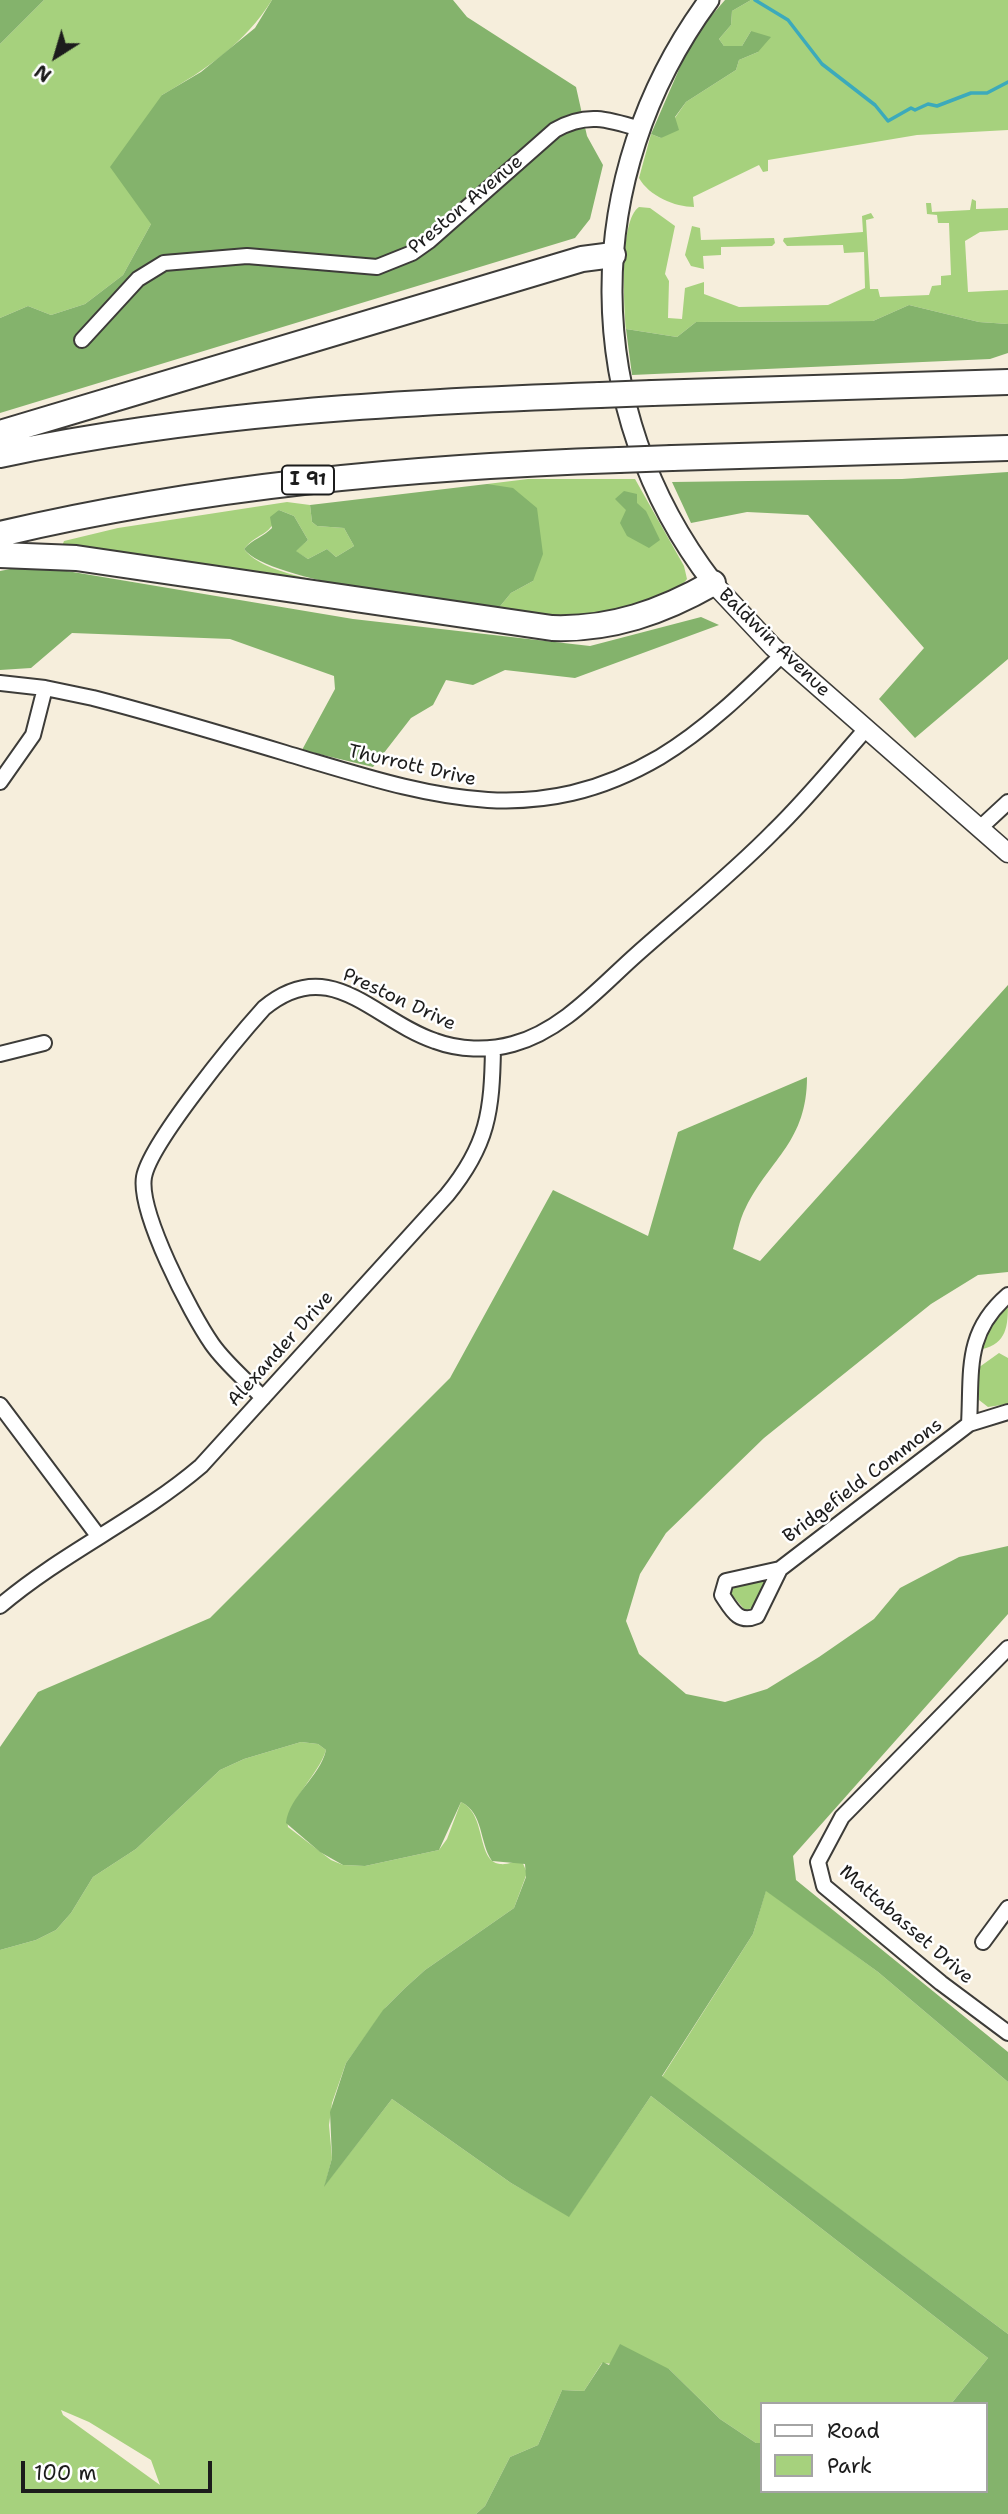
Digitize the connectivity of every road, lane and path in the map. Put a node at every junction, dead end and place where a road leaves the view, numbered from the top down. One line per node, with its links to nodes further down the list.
1 (709, 0): 2 (main road)
2 (640, 129): 3 (main road, Baldwin Avenue); 4 (street, Preston Avenue)
3 (613, 255): 6 (highway); 11 (main road, Baldwin Avenue)
4 (82, 340)
5 (1008, 382): 8 (highway, bridge)
6 (0, 433)
7 (1008, 447): 9 (highway, I 91, bridge)
8 (0, 455)
9 (0, 534)
10 (0, 555): 11 (highway)
11 (713, 583): 12 (street, Baldwin Avenue)
12 (782, 656): 14 (street, Thurrott Drive); 15 (street, Baldwin Avenue)
13 (0, 683): 14 (street, Thurrott Drive)
14 (45, 688): 16 (street)
15 (866, 729): 18 (street, Baldwin Avenue); 21 (street, Preston Drive)
16 (0, 782)
17 (1008, 802): 18 (street)
18 (981, 827): 19 (street, Baldwin Avenue)
19 (1008, 853)
20 (44, 1043): 22 (street)
21 (494, 1048): 24 (street, Alexander Drive); 24 (street, Preston Drive)
22 (0, 1054)
23 (1008, 1294): 27 (street, Bridgefield Commons)
24 (264, 1398): 28 (street, Alexander Drive)
25 (0, 1405): 28 (street)
26 (1008, 1412): 27 (street, Bridgefield Commons)
27 (969, 1424): 29 (street, Bridgefield Commons)
28 (99, 1537): 30 (street, Alexander Drive)
29 (780, 1569)
30 (0, 1606)
31 (1008, 1648): 34 (street, Mattabasset Drive)
32 (1008, 1908): 33 (street, Mattabasset Drive)
33 (983, 1942)
34 (1008, 2033)

